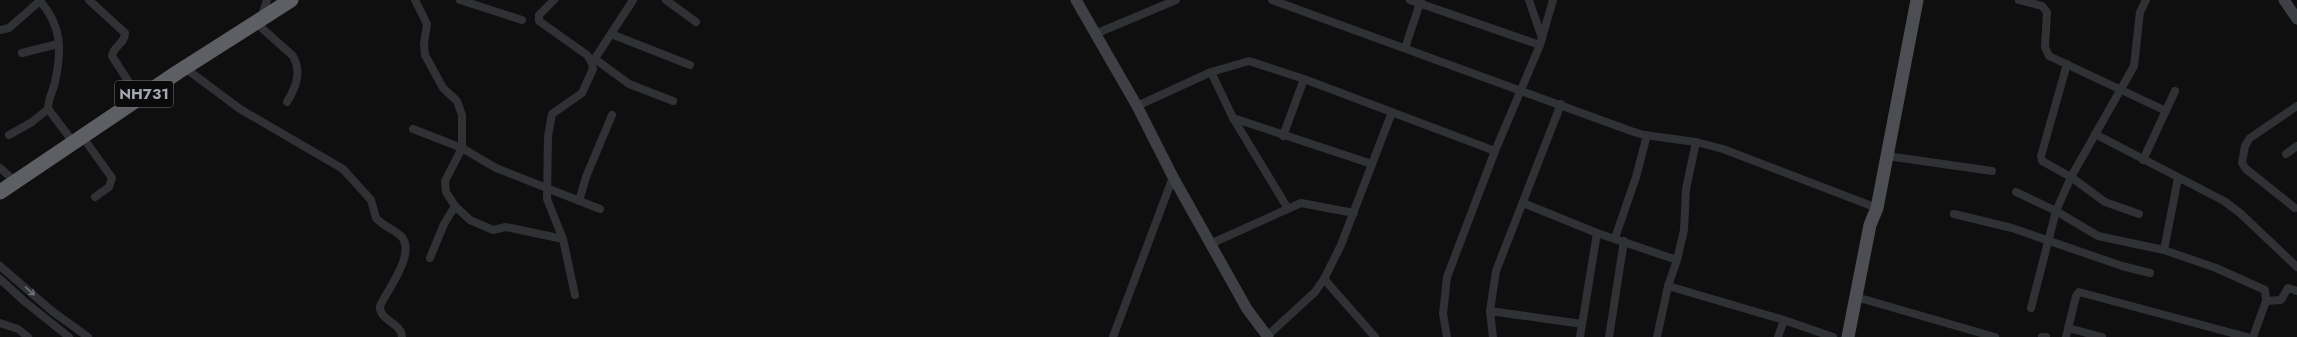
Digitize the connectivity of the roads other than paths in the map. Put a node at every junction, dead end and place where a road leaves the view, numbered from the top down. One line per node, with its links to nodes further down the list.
1 (41, 0): 25 (street); 29 (street)
2 (89, 0): 41 (street)
3 (291, 0): 21 (highway, NH731)
4 (415, 0): 60 (street)
5 (460, 0): 23 (street)
6 (554, 0): 32 (street)
7 (633, 0): 26 (street)
8 (666, 0): 24 (street)
9 (1076, 0): 27 (street)
10 (1176, 0): 27 (street)
11 (1272, 0): 30 (street)
12 (1410, 0): 20 (street)
13 (1529, 0): 28 (street)
14 (1552, 0): 28 (street)
15 (1910, 0): 79 (main road)
16 (1917, 0): 63 (main road)
17 (2019, 0): 33 (street)
18 (2146, 0): 39 (street)
19 (2284, 0): 22 (street)
20 (1420, 2): 28 (street); 30 (street)
21 (262, 9): 35 (highway, NH731); 43 (street)
22 (2297, 19)
23 (522, 20)
24 (696, 22)
25 (0, 30)
26 (611, 34): 32 (street); 34 (street)
27 (1095, 34): 45 (street)
28 (1541, 42): 38 (street)
29 (58, 44): 31 (street); 47 (street)
30 (1405, 48): 38 (street)
31 (22, 53)
32 (594, 61): 42 (street); 72 (street)
33 (2068, 64): 39 (street); 69 (street)
34 (690, 65)
35 (185, 68): 41 (highway, NH731); 115 (street)
36 (1211, 72): 37 (street); 45 (street); 51 (street)
37 (1304, 79): 49 (street); 56 (street)
38 (1521, 90): 44 (street); 61 (street)
39 (2121, 90): 48 (street); 53 (street)
40 (2175, 91): 48 (street)
41 (139, 98): 57 (highway, NH731)
42 (673, 101)
43 (287, 102)
44 (1561, 104): 55 (street); 77 (street)
45 (1136, 106): 68 (street)
46 (2297, 106): 81 (street)
47 (48, 108): 54 (street); 57 (street)
48 (2166, 111): 64 (street)
49 (1392, 112): 61 (street); 65 (street)
50 (612, 115): 76 (street)
51 (1233, 118): 56 (street); 80 (street)
52 (412, 129): 60 (street)
53 (2095, 134): 64 (street); 69 (street)
54 (9, 135)
55 (1647, 135): 58 (street); 88 (street)
56 (1283, 136): 65 (street)
57 (78, 140): 71 (highway, NH731); 75 (street)
58 (1696, 142): 79 (street); 95 (street)
59 (2297, 146): 62 (street)
60 (462, 148): 72 (street); 78 (street)
61 (1495, 151): 119 (street)
62 (2286, 154)
63 (1887, 156): 67 (street); 79 (main road)
64 (2143, 160): 70 (street)
65 (1372, 164): 84 (street)
66 (0, 168): 71 (street)
67 (1992, 171)
68 (1173, 177): 92 (street); 116 (street)
69 (2070, 177): 83 (street); 86 (street)
70 (2178, 178): 93 (street); 97 (street)
71 (16, 182): 73 (highway, NH731)
72 (546, 188): 76 (street); 89 (street)
73 (0, 192)
74 (2016, 192): 83 (street)
75 (95, 198)
76 (579, 200): 82 (street)
77 (1523, 203): 87 (street); 107 (street)
78 (455, 206): 89 (street); 94 (street)
79 (1874, 207): 104 (main road)
80 (1287, 208): 84 (street); 92 (street)
81 (2295, 208)
82 (600, 209)
83 (2056, 211): 91 (street); 93 (street)
84 (1354, 213): 100 (street)
85 (1954, 214): 91 (street)
86 (2140, 214)
87 (1597, 233): 88 (street); 110 (street)
88 (1615, 238): 90 (street)
89 (563, 239): 103 (street)
90 (1624, 241): 95 (street); 122 (street)
91 (2047, 242): 98 (street); 106 (street)
92 (1210, 244): 117 (street)
93 (2164, 250): 105 (street)
94 (430, 258)
95 (1677, 260): 101 (street)
96 (0, 266): 114 (street, one-way to 114)
97 (2297, 267)
98 (2150, 273)
99 (0, 279): 113 (street)
100 (1324, 279): 117 (street); 118 (street)
101 (1668, 286): 108 (street); 123 (street)
102 (2297, 291): 105 (street)
103 (575, 295)
104 (1856, 297): 126 (main road); 127 (street)
105 (2266, 301): 133 (street)
106 (2031, 308)
107 (1490, 311): 110 (street); 120 (street)
108 (1784, 320): 124 (street); 125 (street)
109 (0, 323): 112 (street)
110 (1582, 324): 121 (street)
111 (2068, 328): 130 (street); 131 (street); 132 (street)
112 (28, 337)
113 (69, 337)
114 (88, 337)
115 (402, 337)
116 (1113, 337)
117 (1267, 337)
118 (1375, 337)
119 (1447, 337)
120 (1493, 337)
121 (1580, 337)
122 (1609, 337)
123 (1657, 337)
124 (1778, 337)
125 (1833, 337)
126 (1848, 337)
127 (1995, 337)
128 (2042, 337): 129 (street)
129 (2046, 337)
130 (2066, 337)
131 (2102, 337)
132 (2247, 337)
133 (2253, 337)

